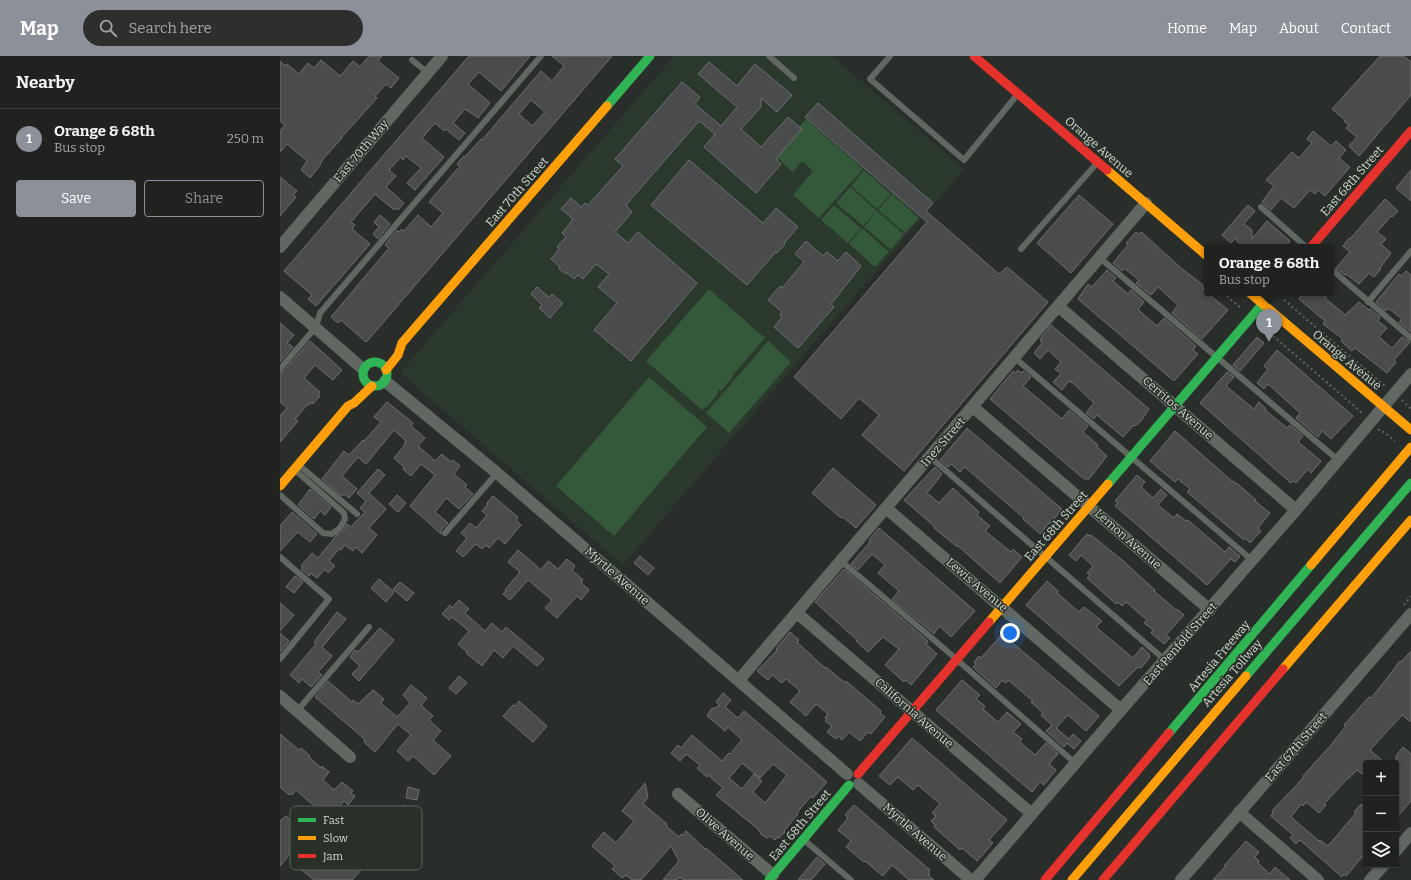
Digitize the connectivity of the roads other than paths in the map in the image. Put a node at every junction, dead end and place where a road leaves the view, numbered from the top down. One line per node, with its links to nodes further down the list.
1 (442, 56): 8 (street, East 70th Way)
2 (541, 56): 29 (lane)
3 (650, 56): 31 (main road, East 70th Street)
4 (769, 56): 9 (lane)
5 (890, 56): 10 (lane)
6 (974, 56): 10 (main road, Orange Avenue)
7 (412, 60): 8 (lane)
8 (428, 73): 17 (street, East 70th Way)
9 (794, 78)
10 (1019, 94): 12 (main road, Orange Avenue)
11 (1411, 131): 16 (main road, East 68th Street)
12 (1098, 162): 13 (main road, Orange Avenue); 18 (lane)
13 (1146, 204): 20 (main road, Orange Avenue); 21 (street, Inez Street)
14 (1261, 207): 15 (lane)
15 (1303, 244)
16 (1314, 244)
17 (280, 247)
18 (1021, 249)
19 (1411, 251): 26 (lane)
20 (1204, 253)
21 (1100, 258): 28 (street, Inez Street); 32 (lane)
22 (1334, 272): 26 (lane)
23 (1254, 296): 27 (main road, Orange Avenue)
24 (1270, 296): 27 (main road, East 68th Street)
25 (280, 298): 29 (street)
26 (1368, 302): 30 (lane)
27 (1263, 304): 32 (main road, East 68th Street); 44 (main road, Orange Avenue)
28 (1058, 306): 33 (street, Inez Street); 43 (street, Cerritos Avenue)
29 (316, 327): 35 (lane); 37 (street)
30 (1411, 338)
31 (402, 343): 34 (main road, East 70th Street); 38 (main road, East 70th Street)
32 (1217, 357): 43 (main road, East 68th Street); 49 (lane)
33 (1015, 358): 42 (street, Inez Street); 47 (lane)
34 (378, 362): 37 (main road); 38 (main road)
35 (280, 369)
36 (1411, 374): 44 (street, East Penfold Street)
37 (361, 376): 39 (main road)
38 (386, 376): 39 (main road); 50 (street, Myrtle Avenue)
39 (372, 386): 41 (main road)
40 (351, 393): 41 (main road)
41 (348, 406): 51 (main road)
42 (973, 406): 48 (street, Inez Street); 54 (street, Lemon Avenue)
43 (1175, 406): 47 (main road, East 68th Street); 56 (street, Cerritos Avenue)
44 (1383, 407): 45 (main road, Orange Avenue); 49 (street, East Penfold Street)
45 (1411, 430)
46 (1411, 447): 91 (main road, Artesia Freeway, bridge)
47 (1132, 456): 54 (main road, East 68th Street); 62 (lane)
48 (930, 457): 55 (street, Inez Street); 61 (lane)
49 (1338, 460): 56 (street, East Penfold Street)
50 (497, 473): 59 (lane); 72 (street, Myrtle Avenue)
51 (288, 474): 53 (lane); 57 (lane)
52 (1411, 483): 92 (main road, Artesia Tollway)
53 (280, 496)
54 (1089, 506): 61 (main road, East 68th Street); 65 (street, Lemon Avenue)
55 (886, 508): 63 (street, Inez Street); 64 (street, Lewis Avenue)
56 (1296, 510): 62 (street, East Penfold Street)
57 (357, 514)
58 (1411, 520): 93 (main road)
59 (445, 533)
60 (280, 557): 69 (lane)
61 (1045, 557): 64 (main road, East 68th Street); 71 (lane)
62 (1252, 560): 65 (street, East Penfold Street)
63 (841, 561): 66 (street, Inez Street); 70 (lane)
64 (1002, 607): 70 (main road, East 68th Street); 74 (street, Lewis Avenue)
65 (1210, 610): 71 (street, East Penfold Street)
66 (797, 613): 72 (street, Inez Street); 76 (street, California Avenue)
67 (1411, 614): 81 (street, East 67th Street)
68 (368, 627): 75 (lane)
69 (280, 659)
70 (957, 659): 76 (main road, East 68th Street); 78 (lane)
71 (1165, 660): 74 (street, East Penfold Street)
72 (739, 680): 79 (street, Myrtle Avenue)
73 (280, 696): 75 (street)
74 (1121, 710): 78 (street, East Penfold Street)
75 (297, 711): 77 (street)
76 (912, 712): 79 (main road, East 68th Street); 82 (street, California Avenue)
77 (350, 757)
78 (1075, 763): 82 (street, East Penfold Street)
79 (853, 779): 84 (main road, East 68th Street); 89 (street, Myrtle Avenue)
80 (678, 794): 87 (street, Olive Avenue)
81 (1239, 812): 94 (street, East 67th Street); 95 (street)
82 (1032, 814): 90 (street, East Penfold Street)
83 (1411, 833): 85 (street)
84 (804, 840): 87 (main road, East 68th Street); 88 (lane)
85 (1399, 847)
86 (1381, 868): 96 (street)
87 (771, 878)
88 (851, 880)
89 (971, 880)
90 (975, 880)
91 (1045, 880)
92 (1072, 880)
93 (1103, 880)
94 (1181, 880)
95 (1318, 880)
96 (1370, 880)

